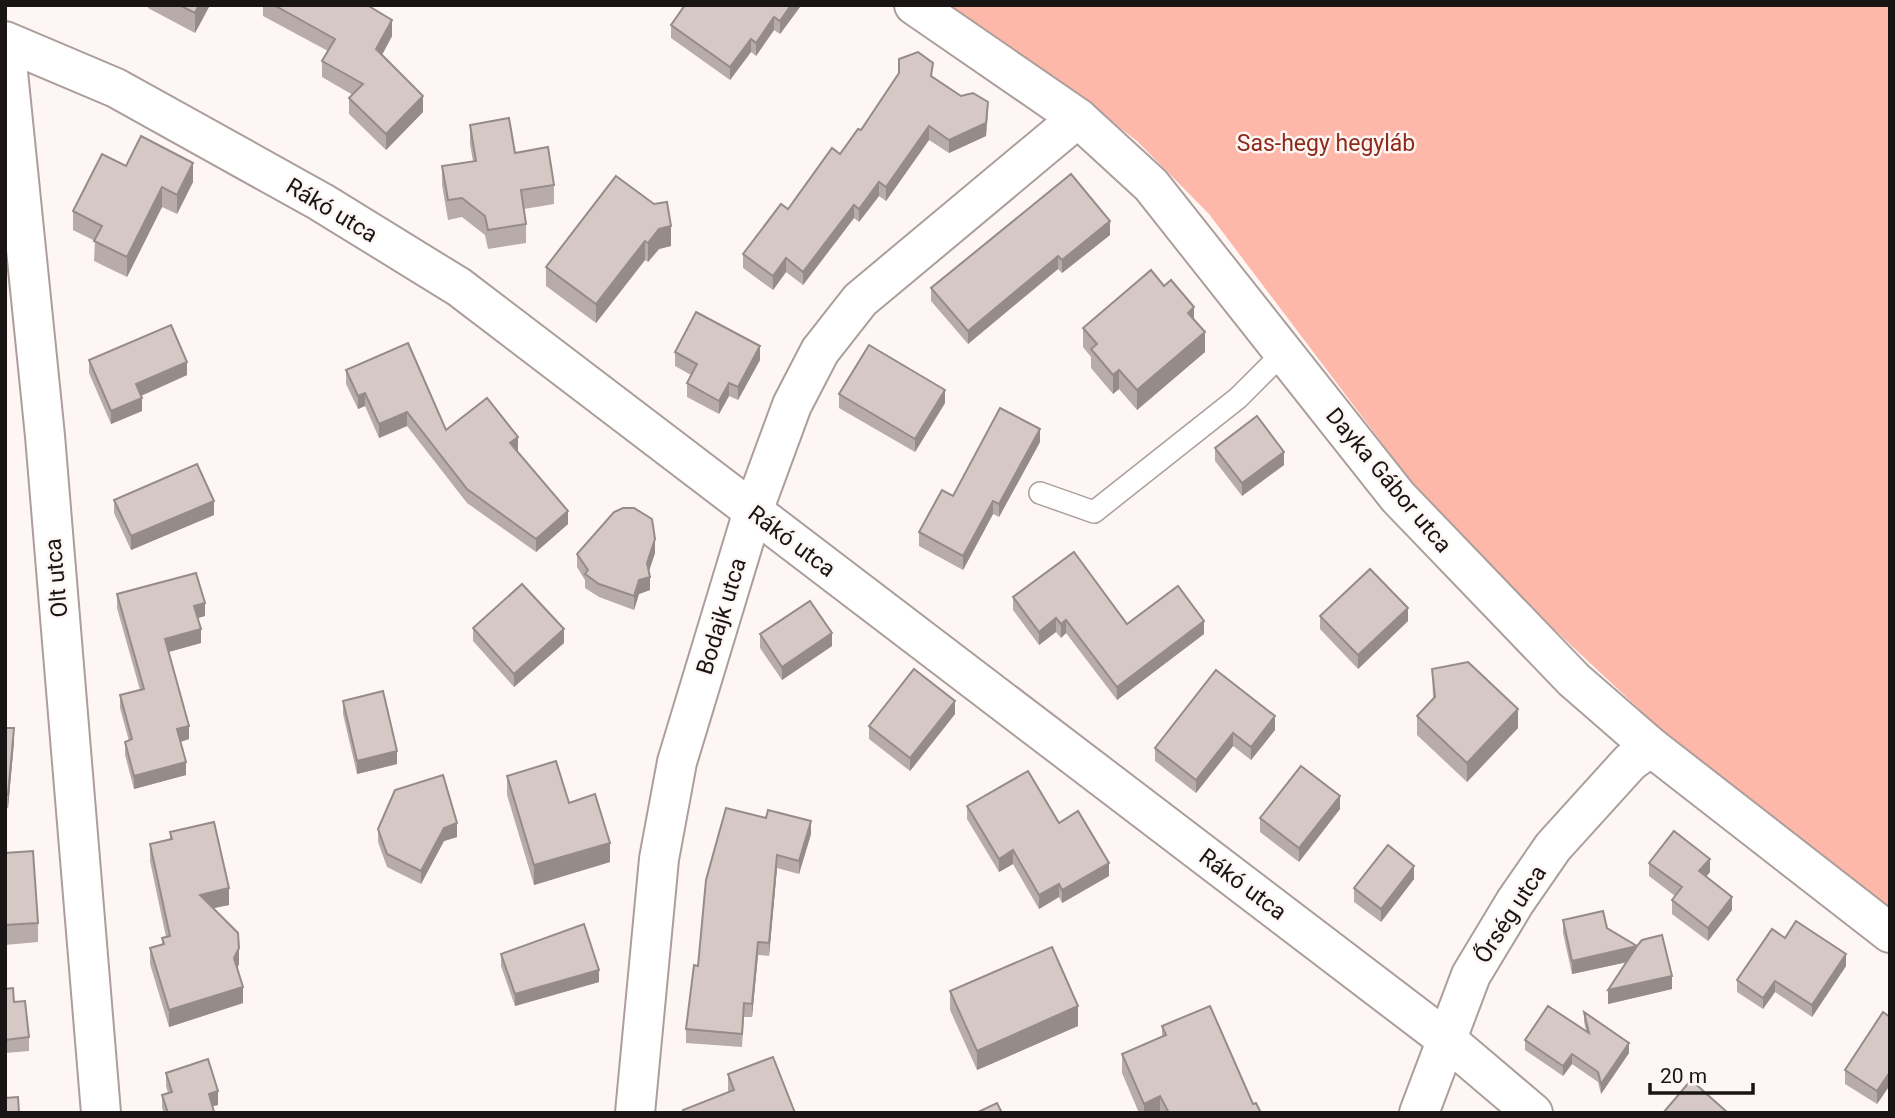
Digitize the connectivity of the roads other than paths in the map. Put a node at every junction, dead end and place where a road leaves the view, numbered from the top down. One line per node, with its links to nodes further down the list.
1 (914, 5): 3 (street, Dayka Gábor utca)
2 (5, 42): 6 (street, Rákó utca); 10 (street, Olt utca)
3 (1078, 118): 4 (street, Dayka Gábor utca); 6 (street, Bodajk utca)
4 (1284, 352): 5 (lane); 7 (street, Dayka Gábor utca)
5 (1041, 493)
6 (753, 511): 9 (street, Rákó utca); 11 (street, Bodajk utca)
7 (1651, 747): 8 (street, Dayka Gábor utca); 9 (street, Őrség utca)
8 (1890, 933)
9 (1447, 1040): 12 (street, Őrség utca); 13 (street, Rákó utca)
10 (101, 1113)
11 (635, 1113)
12 (1419, 1113)
13 (1533, 1113)

